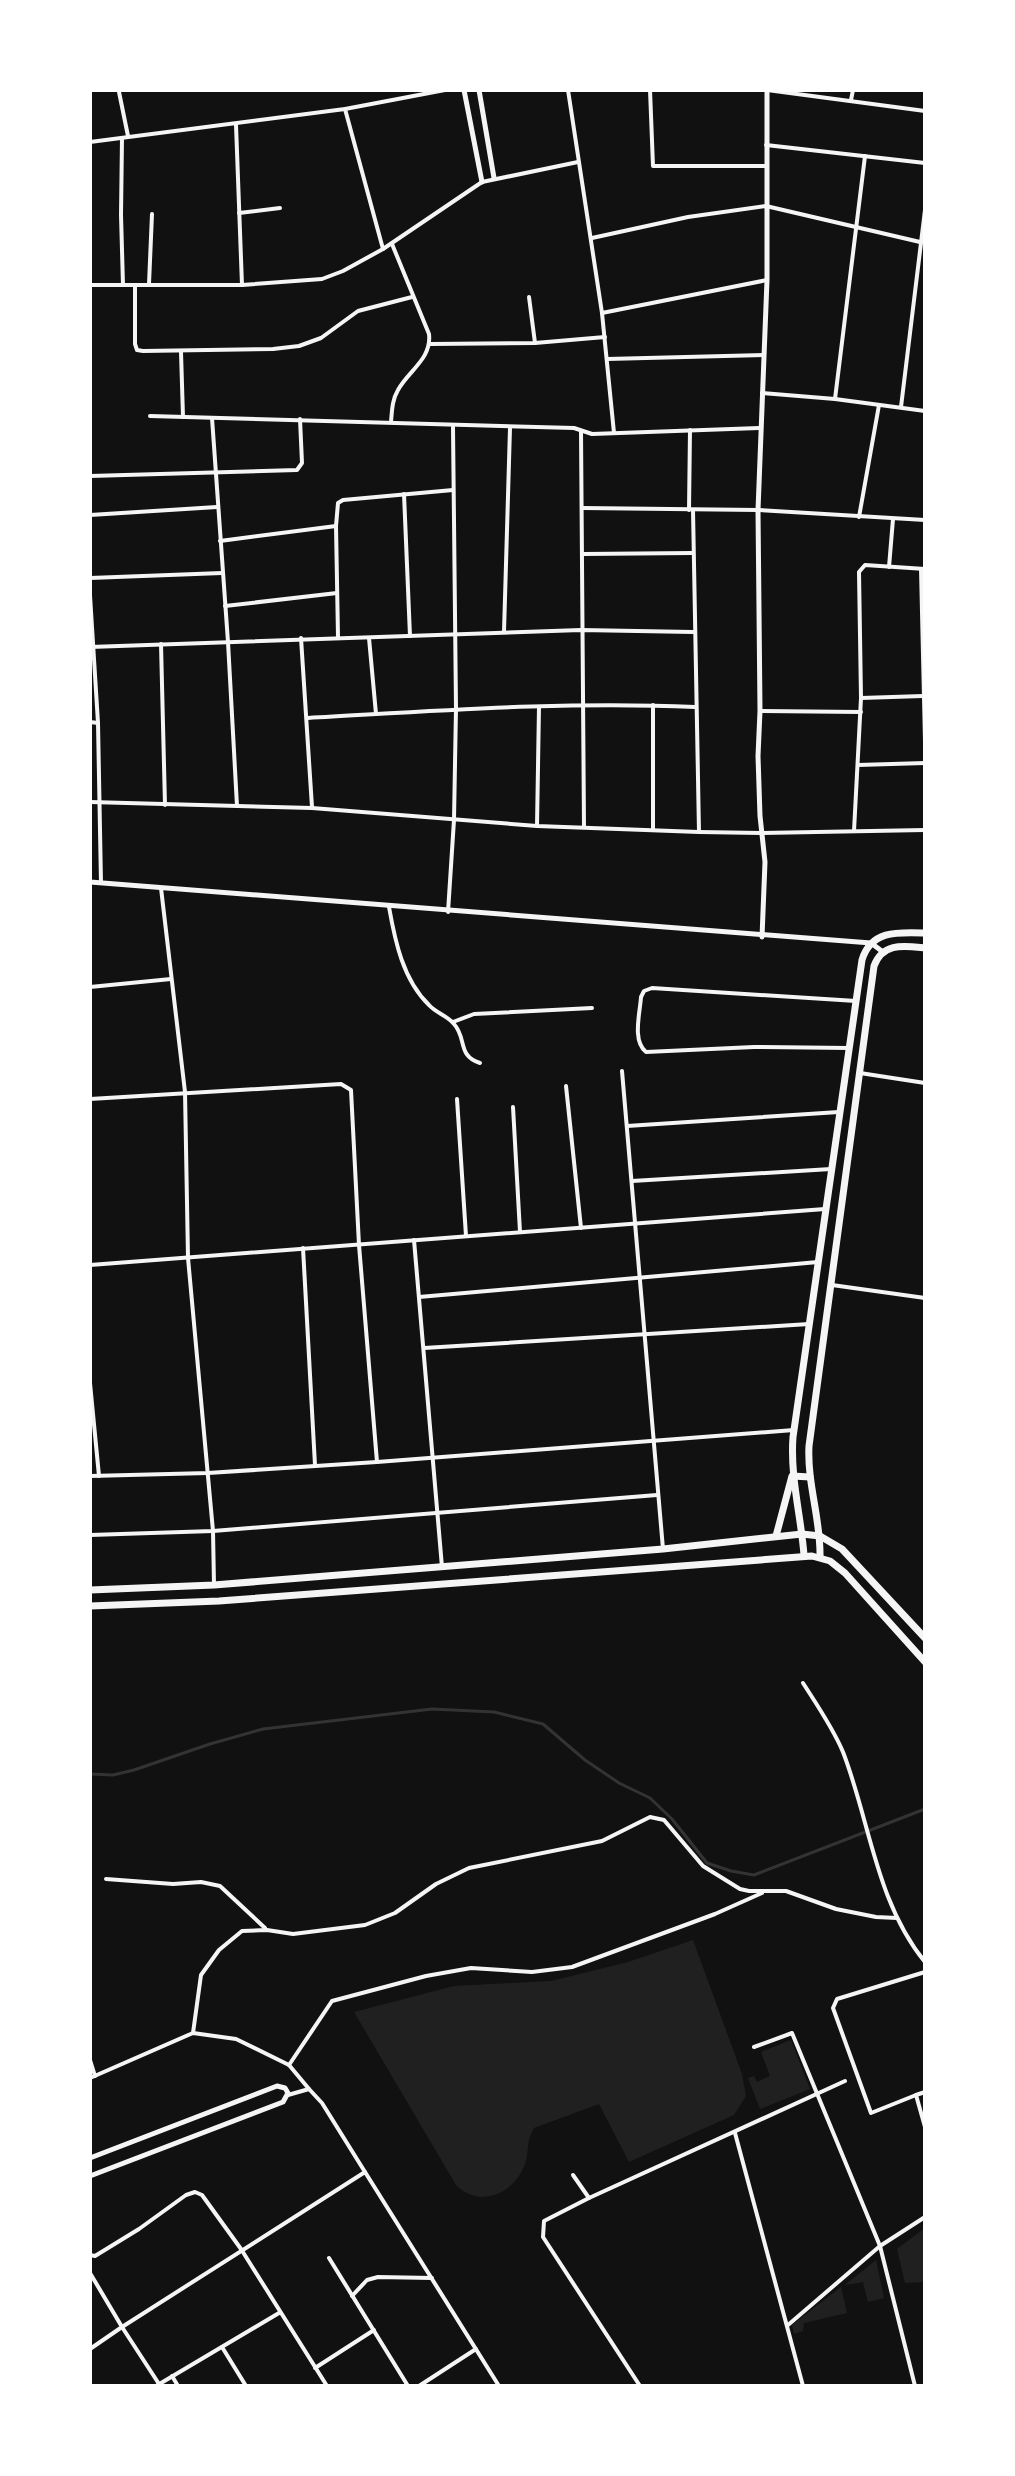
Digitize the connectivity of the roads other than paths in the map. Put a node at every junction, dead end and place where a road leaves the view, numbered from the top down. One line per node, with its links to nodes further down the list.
1 (445, 90): 10 (street)
2 (464, 90): 21 (street)
3 (479, 90): 20 (street)
4 (568, 90): 17 (street)
5 (650, 90): 19 (street)
6 (767, 90): 9 (street); 15 (street)
7 (853, 90): 9 (street)
8 (119, 92): 13 (street)
9 (851, 100): 11 (street)
10 (345, 109): 12 (street); 31 (street)
11 (925, 111)
12 (236, 125): 13 (street); 25 (street)
13 (125, 138): 14 (street); 36 (street)
14 (90, 142)
15 (766, 145): 16 (street); 19 (street)
16 (865, 156): 18 (street); 27 (street)
17 (578, 162): 20 (street); 28 (street)
18 (925, 163)
19 (765, 166): 22 (street)
20 (494, 178): 21 (street)
21 (482, 182): 30 (street)
22 (766, 206): 27 (street); 28 (street); 33 (street)
23 (280, 208): 25 (street)
24 (925, 210): 29 (street)
25 (239, 213): 38 (street)
26 (152, 214): 34 (street)
27 (857, 226): 29 (street); 49 (street)
28 (592, 238): 41 (street)
29 (920, 242): 32 (street)
30 (392, 243): 31 (street); 39 (street)
31 (383, 249): 38 (street)
32 (922, 259): 51 (street)
33 (767, 280): 41 (street); 46 (street)
34 (149, 284): 37 (street); 38 (street)
35 (90, 285): 36 (street)
36 (123, 285): 37 (street)
37 (135, 285): 45 (street)
38 (242, 285)
39 (412, 297): 44 (street); 45 (street)
40 (529, 297): 43 (street)
41 (602, 313): 42 (street)
42 (605, 337): 43 (street); 47 (street)
43 (535, 343): 44 (street)
44 (430, 344): 57 (street)
45 (181, 351): 54 (street)
46 (764, 355): 47 (street); 48 (street)
47 (607, 359): 63 (street)
48 (762, 393): 49 (street); 60 (street)
49 (835, 399): 50 (street)
50 (879, 405): 51 (street); 73 (street)
51 (901, 407): 52 (street)
52 (925, 411)
53 (150, 416): 54 (street)
54 (183, 417): 55 (street)
55 (212, 418): 56 (street); 64 (street)
56 (300, 419): 57 (street); 64 (street)
57 (391, 422): 58 (street)
58 (453, 427): 59 (street); 66 (street)
59 (510, 428): 62 (street); 88 (street)
60 (759, 428): 61 (street); 71 (street)
61 (690, 430): 63 (street); 70 (street)
62 (581, 431): 63 (street); 69 (street)
63 (614, 433)
64 (215, 470): 65 (street); 68 (street)
65 (90, 476)
66 (453, 490): 67 (street); 90 (street)
67 (404, 494): 76 (street); 91 (street)
68 (217, 507): 72 (street); 77 (street)
69 (582, 508): 70 (street); 79 (street)
70 (691, 510): 71 (street); 78 (street)
71 (758, 510): 73 (street); 105 (street)
72 (90, 515)
73 (859, 517): 74 (street)
74 (893, 519): 75 (street); 80 (street)
75 (925, 520)
76 (336, 526): 77 (street); 84 (street)
77 (220, 541): 82 (street)
78 (692, 553): 79 (street); 89 (street)
79 (583, 554): 87 (street)
80 (889, 567): 81 (street); 99 (street)
81 (923, 569): 98 (street)
82 (222, 573): 83 (street); 86 (street)
83 (90, 578)
84 (337, 593): 86 (street); 92 (street)
85 (90, 595): 97 (street)
86 (225, 606): 95 (street)
87 (581, 630): 88 (street); 89 (street); 101 (street)
88 (504, 632): 90 (street)
89 (693, 632): 103 (street)
90 (455, 633): 91 (street); 104 (street)
91 (410, 636): 94 (street)
92 (338, 637): 93 (street); 94 (street)
93 (301, 638): 95 (street); 108 (street)
94 (369, 638): 107 (street)
95 (228, 642): 96 (street); 117 (street)
96 (161, 644): 97 (street); 116 (street)
97 (92, 647): 110 (street)
98 (924, 696): 99 (street); 111 (street)
99 (861, 698): 106 (street)
100 (653, 705): 101 (street); 103 (street); 122 (street)
101 (582, 706): 102 (street); 121 (street)
102 (539, 707): 104 (street); 120 (street)
103 (695, 707): 125 (street)
104 (456, 708): 107 (street); 119 (street)
105 (760, 711): 106 (street); 126 (street)
106 (861, 712): 113 (street)
107 (376, 714): 108 (street)
108 (308, 718): 118 (street)
109 (90, 722): 110 (street)
110 (98, 723): 115 (street)
111 (925, 741)
112 (925, 763): 113 (street)
113 (858, 765): 124 (street)
114 (90, 802): 115 (street)
115 (101, 803): 116 (street); 128 (street)
116 (165, 805): 117 (street)
117 (237, 806): 118 (street)
118 (312, 808): 119 (street)
119 (454, 820): 120 (street); 131 (street)
120 (537, 826): 121 (street)
121 (584, 827): 122 (street)
122 (653, 830): 125 (street)
123 (925, 830): 124 (street)
124 (854, 831): 126 (street)
125 (699, 832): 126 (street)
126 (761, 833): 133 (street)
127 (90, 882): 128 (street)
128 (101, 883): 129 (street)
129 (161, 888): 130 (street); 137 (street)
130 (389, 907): 131 (street); 141 (street)
131 (448, 912): 133 (street)
132 (925, 933): 134 (main road)
133 (762, 937): 134 (street)
134 (871, 943): 136 (street); 139 (main road)
135 (925, 948): 136 (main road)
136 (883, 952): 145 (main road)
137 (171, 979): 138 (street); 148 (street)
138 (90, 987)
139 (856, 1001): 142 (main road); 142 (street)
140 (592, 1008): 141 (street)
141 (453, 1022): 143 (street)
142 (849, 1048): 152 (main road)
143 (480, 1063)
144 (622, 1071): 153 (street)
145 (859, 1072): 146 (street); 168 (main road)
146 (925, 1083)
147 (566, 1086): 158 (street)
148 (185, 1092): 149 (street); 162 (street); 164 (street)
149 (90, 1099)
150 (457, 1099): 160 (street)
151 (513, 1107): 159 (street)
152 (839, 1112): 153 (street); 154 (main road)
153 (627, 1126): 155 (street)
154 (831, 1169): 155 (street); 156 (main road)
155 (632, 1181): 157 (street)
156 (825, 1209): 157 (street); 165 (main road)
157 (636, 1223): 158 (street); 167 (street)
158 (581, 1228): 159 (street)
159 (520, 1232): 160 (street)
160 (466, 1236): 161 (street)
161 (414, 1240): 162 (street); 169 (street)
162 (359, 1245): 163 (street); 178 (street)
163 (303, 1248): 164 (street); 179 (street)
164 (188, 1258): 166 (street); 180 (street)
165 (818, 1262): 167 (street); 171 (main road)
166 (90, 1265)
167 (641, 1278): 169 (street); 172 (street)
168 (830, 1285): 170 (street); 184 (main road)
169 (419, 1297): 173 (street)
170 (925, 1298)
171 (810, 1323): 172 (street); 175 (main road)
172 (645, 1336): 173 (street); 176 (street)
173 (424, 1348): 177 (street)
174 (90, 1383): 182 (street)
175 (794, 1430): 176 (street); 183 (main road)
176 (654, 1439): 177 (street); 185 (street)
177 (433, 1457): 178 (street); 186 (street)
178 (377, 1462): 179 (street)
179 (315, 1465): 180 (street)
180 (208, 1473): 182 (street); 187 (street)
181 (90, 1476): 182 (street)
182 (99, 1476)
183 (792, 1476): 184 (main road); 188 (main road); 190 (main road)
184 (810, 1477): 191 (main road)
185 (657, 1495): 186 (street); 192 (street)
186 (438, 1514): 187 (street); 195 (street)
187 (213, 1531): 189 (street); 196 (street)
188 (802, 1534): 190 (main road); 191 (main road); 193 (main road)
189 (90, 1535)
190 (776, 1536): 192 (main road)
191 (820, 1536): 194 (main road); 199 (main road)
192 (663, 1549): 195 (main road)
193 (804, 1555): 194 (main road); 198 (main road)
194 (820, 1557): 200 (main road)
195 (442, 1567): 196 (main road)
196 (214, 1585): 197 (main road)
197 (90, 1590)
198 (90, 1606)
199 (925, 1638)
200 (925, 1662)
201 (803, 1683): 204 (street)
202 (106, 1879): 205 (street)
203 (767, 1890): 204 (street); 205 (street); 211 (street)
204 (897, 1918): 206 (street)
205 (267, 1930): 208 (street)
206 (925, 1962)
207 (925, 1972): 217 (street)
208 (193, 2033): 211 (street); 212 (street)
209 (754, 2047): 216 (street)
210 (90, 2060): 212 (street)
211 (289, 2065): 214 (street)
212 (92, 2077)
213 (845, 2081): 216 (street)
214 (309, 2089): 218 (street); 222 (street)
215 (925, 2092): 217 (street)
216 (818, 2093): 220 (street); 227 (street)
217 (916, 2095): 219 (street)
218 (288, 2096): 221 (street); 224 (street)
219 (925, 2127)
220 (735, 2133): 225 (street); 235 (street)
221 (90, 2158)
222 (365, 2172): 228 (street); 232 (street)
223 (573, 2175): 225 (street)
224 (90, 2176)
225 (589, 2198): 250 (street)
226 (925, 2217): 227 (street)
227 (880, 2246): 235 (street); 252 (street)
228 (241, 2249): 229 (street); 234 (street); 236 (street)
229 (90, 2255)
230 (329, 2258): 233 (street)
231 (90, 2273): 236 (street)
232 (432, 2278): 233 (street); 240 (street)
233 (352, 2296): 237 (street)
234 (279, 2313): 238 (street); 241 (street)
235 (788, 2325): 251 (street)
236 (122, 2327): 239 (street); 243 (street)
237 (374, 2330): 241 (street); 247 (street)
238 (222, 2347): 242 (street); 245 (street)
239 (90, 2349)
240 (476, 2349): 248 (street); 249 (street)
241 (315, 2368): 246 (street)
242 (172, 2376): 243 (street); 244 (street)
243 (158, 2385)
244 (178, 2386)
245 (246, 2386)
246 (327, 2386)
247 (408, 2386)
248 (419, 2386)
249 (499, 2386)
250 (640, 2386)
251 (803, 2386)
252 (915, 2386)

